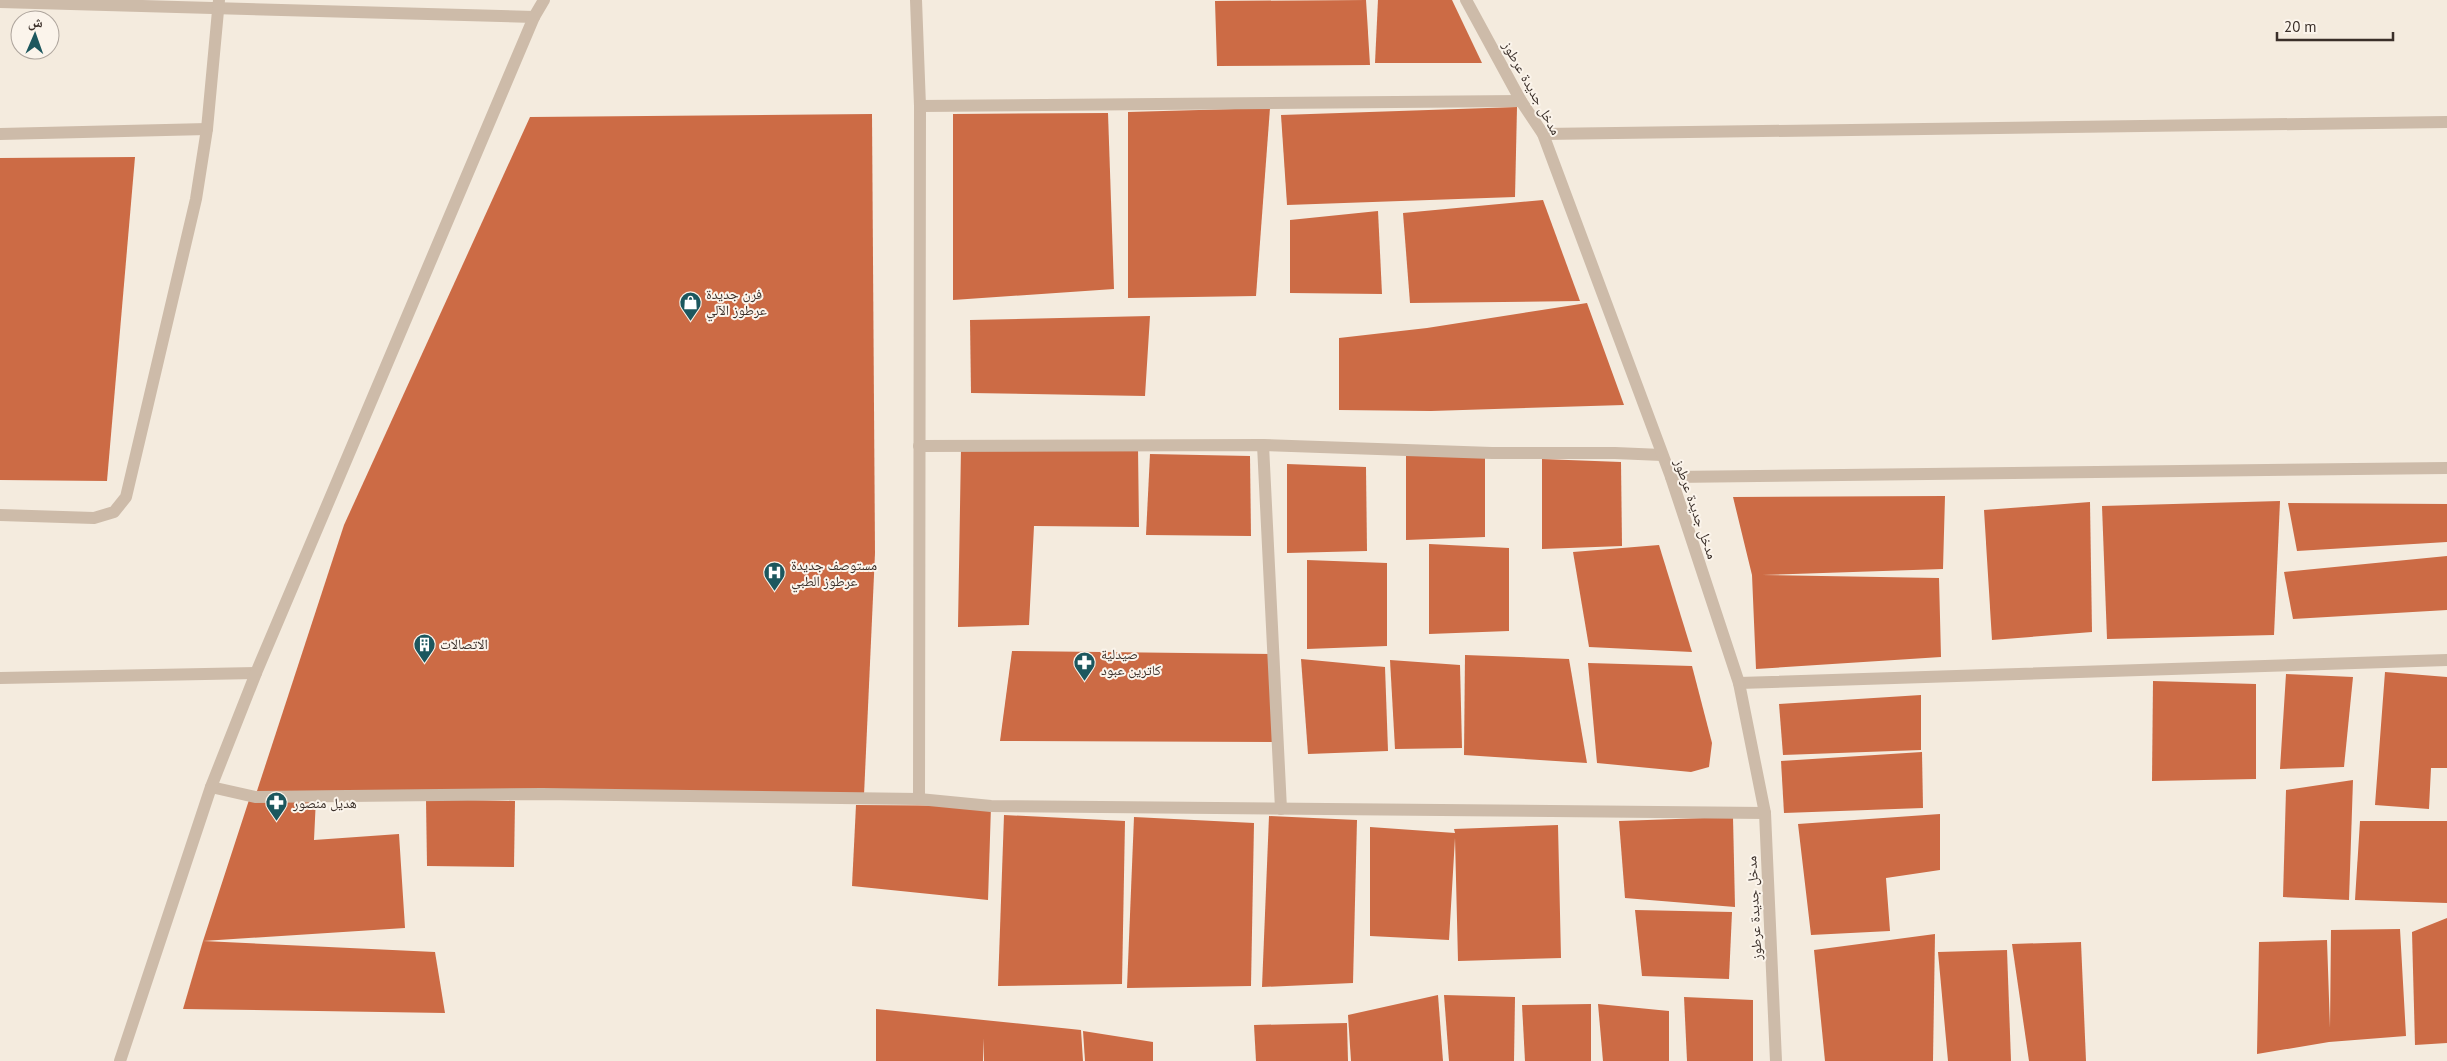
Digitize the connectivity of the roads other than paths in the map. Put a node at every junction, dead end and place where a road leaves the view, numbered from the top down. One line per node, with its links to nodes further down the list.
1 (544, 0): 6 (street)
2 (916, 0): 8 (street)
3 (1466, 0): 7 (street, مدخل جديدة عرطوز)
4 (0, 2): 5 (street)
5 (219, 3): 6 (street); 10 (street)
6 (534, 17): 20 (street)
7 (1521, 101): 8 (street); 12 (street, مدخل جديدة عرطوز)
8 (920, 106): 14 (street)
9 (2447, 122): 12 (street)
10 (207, 129): 11 (street); 18 (street)
11 (0, 134)
12 (1542, 134): 15 (street, مدخل جديدة عرطوز)
13 (1263, 445): 14 (street); 15 (street); 25 (street)
14 (919, 446): 24 (street)
15 (1662, 455): 17 (street, مدخل جديدة عرطوز)
16 (2447, 468): 17 (street)
17 (1670, 477): 22 (street, مدخل جديدة عرطوز)
18 (0, 515)
19 (2447, 660): 22 (street)
20 (256, 673): 21 (street); 23 (street)
21 (0, 678)
22 (1739, 684): 26 (street, مدخل جديدة عرطوز)
23 (211, 787): 24 (street); 27 (street)
24 (919, 799): 25 (street)
25 (1280, 809): 26 (street)
26 (1765, 813): 28 (street, مدخل جديدة عرطوز)
27 (120, 1061)
28 (1776, 1061)

